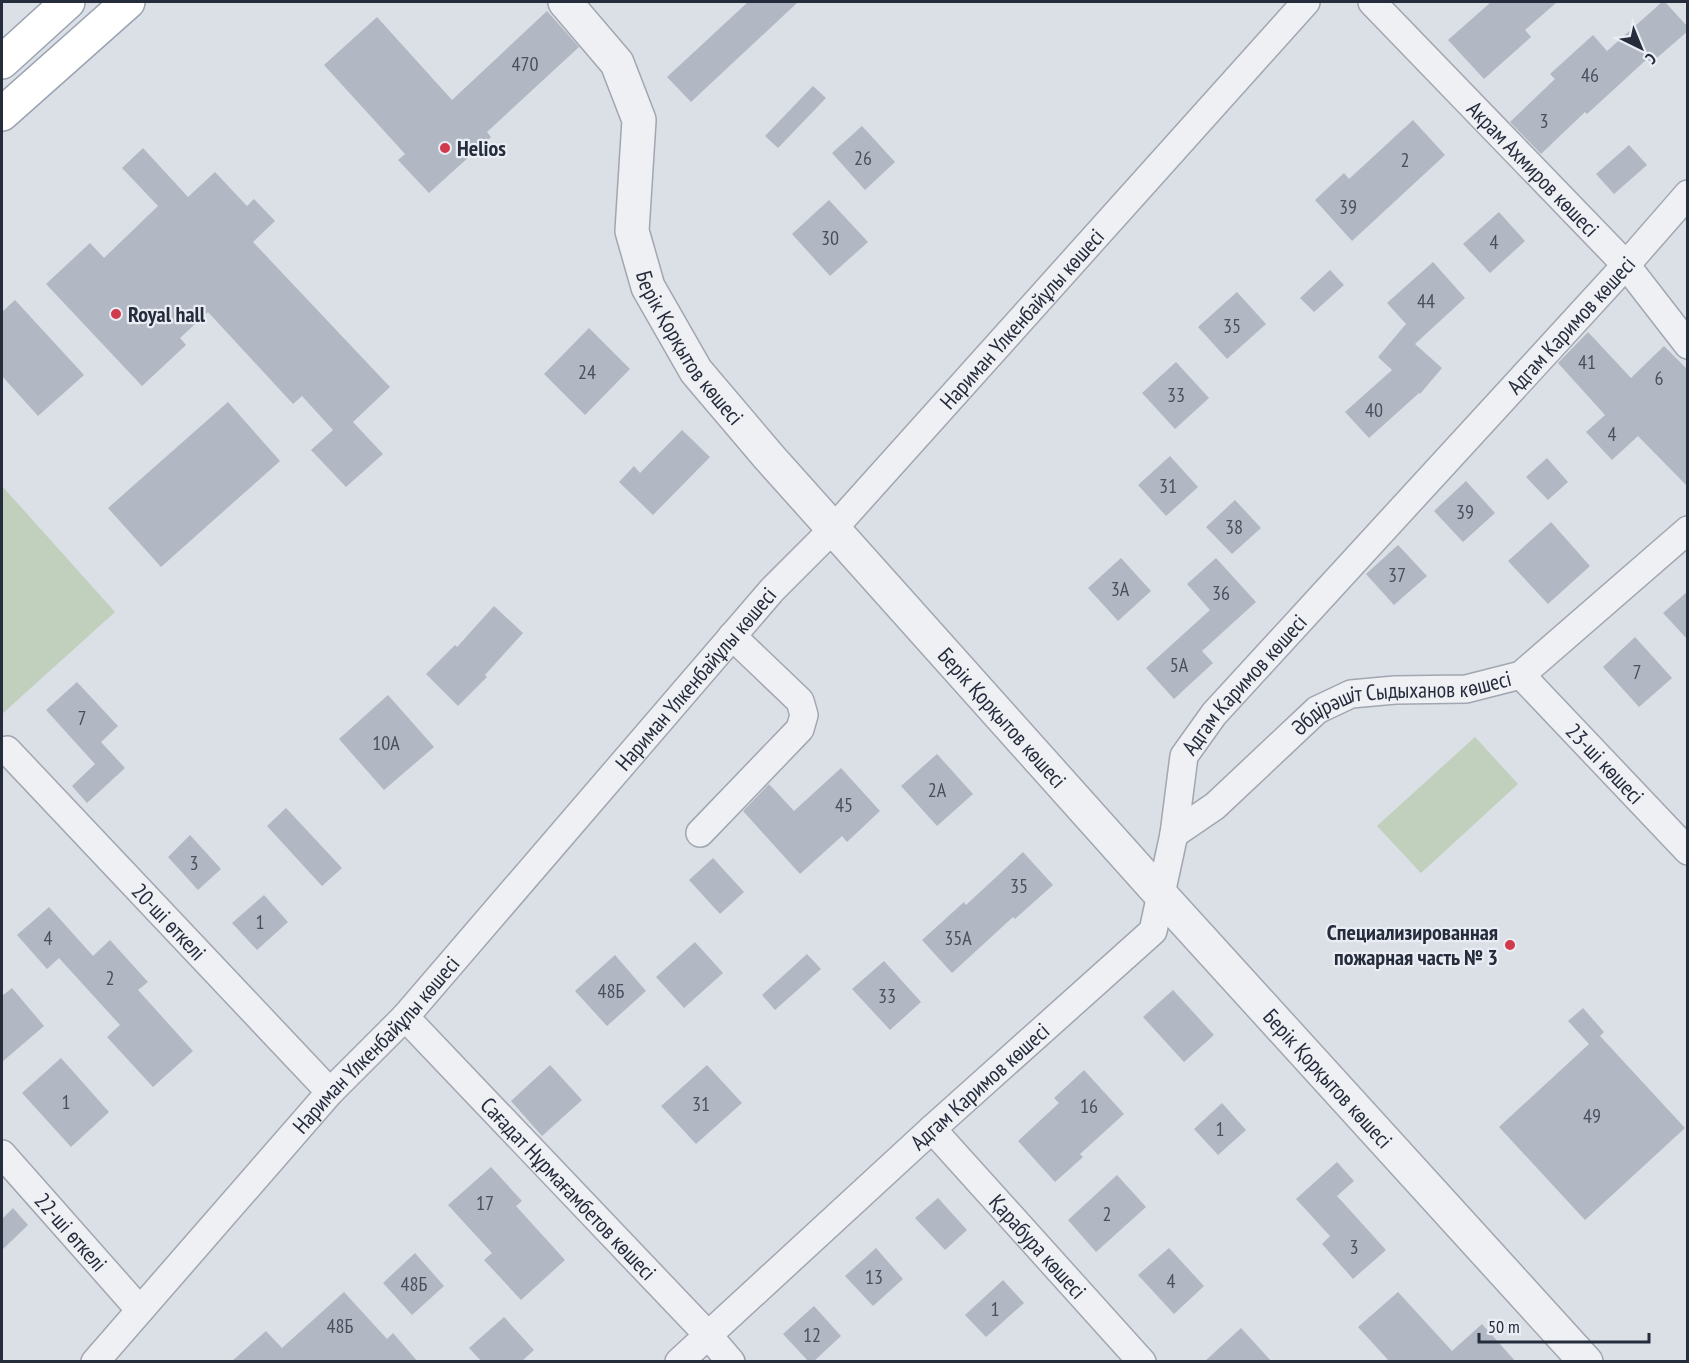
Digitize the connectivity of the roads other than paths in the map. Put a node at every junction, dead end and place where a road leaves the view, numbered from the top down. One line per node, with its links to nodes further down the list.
1 (68, 2): 6 (main road)
2 (128, 2): 7 (main road)
3 (565, 2): 11 (street, Берік Қорқытов көшесі)
4 (1306, 2): 11 (street, Нариман Үлкенбайұлы көшесі)
5 (1372, 2): 9 (street, Акрам Ахмиров көшесі)
6 (2, 62)
7 (2, 114)
8 (1688, 194): 9 (street, Адгам Каримов көшесі)
9 (1626, 265): 10 (street, Акрам Ахмиров көшесі); 17 (street, Адгам Каримов көшесі)
10 (1688, 345)
11 (834, 528): 13 (street, Нариман Үлкенбайұлы көшесі); 19 (street, Берік Қорқытов көшесі)
12 (1688, 530): 14 (street, Әбдірәшіт Сыдыханов көшесі)
13 (732, 636): 16 (street); 20 (street, Нариман Үлкенбайұлы көшесі)
14 (1521, 675): 17 (street, Әбдірәшіт Сыдыханов көшесі); 18 (street, 23-шi көшесi)
15 (7, 750): 21 (street, 20-ші өткелі)
16 (700, 833)
17 (1174, 834): 19 (street, Адгам Каримов көшесі)
18 (1688, 851)
19 (1161, 895): 22 (street, Адгам Каримов көшесі); 30 (street, Берік Қорқытов көшесі)
20 (405, 1017): 21 (street, Нариман Үлкенбайұлы көшесі); 25 (street, Сағадат Нұрмағамбетов көшесі)
21 (330, 1092): 24 (street, Нариман Үлкенбайұлы көшесі)
22 (932, 1130): 25 (street, Адгам Каримов көшесі); 29 (street, Қарабура көшесі)
23 (2, 1154): 24 (street, 22-ші өткелі)
24 (140, 1310): 26 (street, Нариман Үлкенбайұлы көшесі)
25 (708, 1335): 27 (street, Адгам Каримов көшесі); 28 (street, Сағадат Нұрмағамбетов көшесі)
26 (95, 1362)
27 (679, 1362)
28 (731, 1362)
29 (1142, 1362)
30 (1586, 1362)

